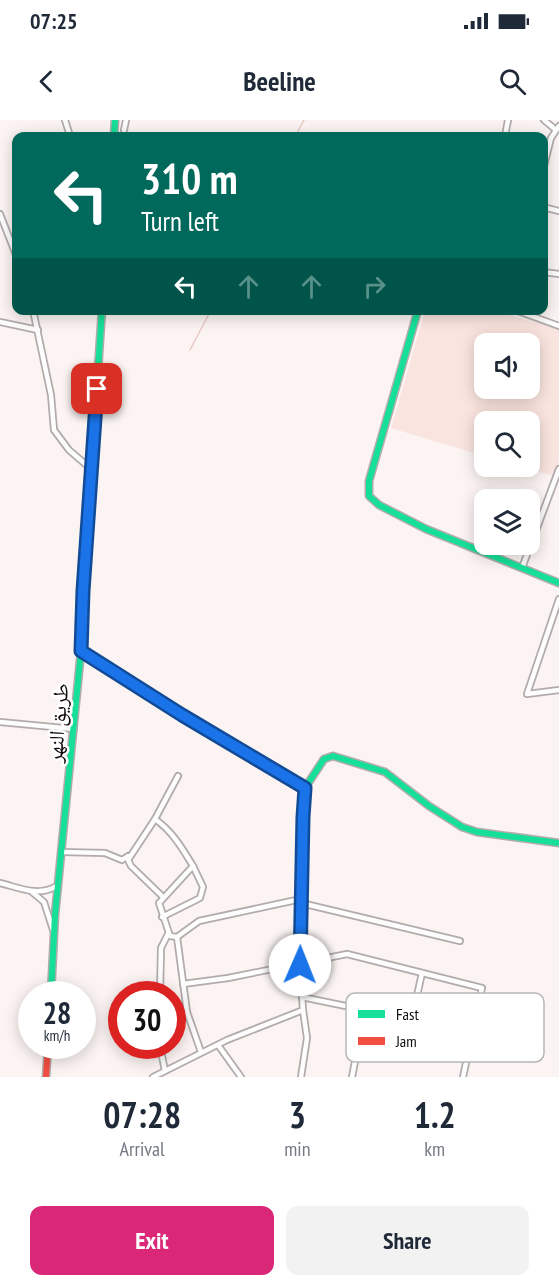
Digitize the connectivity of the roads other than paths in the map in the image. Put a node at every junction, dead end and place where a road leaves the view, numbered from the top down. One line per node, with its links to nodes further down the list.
1 (126, 120): 3 (street)
2 (543, 120): 4 (street)
3 (124, 130)
4 (557, 131): 5 (street)
5 (548, 156)
6 (0, 214): 7 (street)
7 (12, 245)
8 (34, 315): 14 (street)
9 (102, 315): 15 (street, طريق النهر)
10 (417, 315): 17 (street)
11 (529, 315): 13 (street)
12 (0, 322): 14 (street)
13 (559, 326)
14 (38, 330): 15 (street)
15 (91, 469): 20 (street, طريق النهر)
16 (559, 469): 17 (street)
17 (522, 568): 18 (street)
18 (559, 583)
19 (559, 599): 21 (street)
20 (81, 651): 23 (street, طريق النهر); 25 (street)
21 (559, 690)
22 (0, 722): 23 (street)
23 (74, 729): 28 (street, طريق النهر)
24 (178, 776): 26 (street)
25 (305, 788): 27 (street); 35 (street)
26 (155, 819): 29 (street); 30 (street)
27 (559, 843)
28 (62, 852): 29 (street); 32 (street, طريق النهر)
29 (130, 855): 34 (street)
30 (193, 866): 34 (street); 36 (street)
31 (0, 883): 33 (street)
32 (57, 885): 33 (street); 37 (street, طريق النهر)
33 (32, 892): 37 (street)
34 (163, 897): 36 (street)
35 (301, 901): 39 (street); 40 (street); 41 (street)
36 (162, 917): 38 (street)
37 (54, 932): 43 (street, طريق النهر)
38 (168, 934): 39 (street); 44 (street)
39 (177, 937): 45 (street)
40 (460, 941)
41 (300, 965): 42 (street); 46 (street); 49 (street)
42 (422, 974): 47 (street); 48 (street)
43 (52, 981)
44 (160, 981)
45 (183, 981)
46 (186, 984)
47 (418, 993)
48 (481, 993)
49 (302, 997): 51 (street); 52 (street)
50 (186, 1005): 54 (street)
51 (346, 1006)
52 (303, 1010): 53 (street); 63 (street)
53 (218, 1045): 54 (street); 62 (street)
54 (201, 1052): 59 (street)
55 (47, 1059): 60 (street)
56 (163, 1059): 59 (street)
57 (355, 1062): 64 (street)
58 (466, 1062): 65 (street)
59 (165, 1071): 61 (street)
60 (46, 1077)
61 (153, 1077)
62 (241, 1077)
63 (301, 1077)
64 (352, 1077)
65 (463, 1077)

